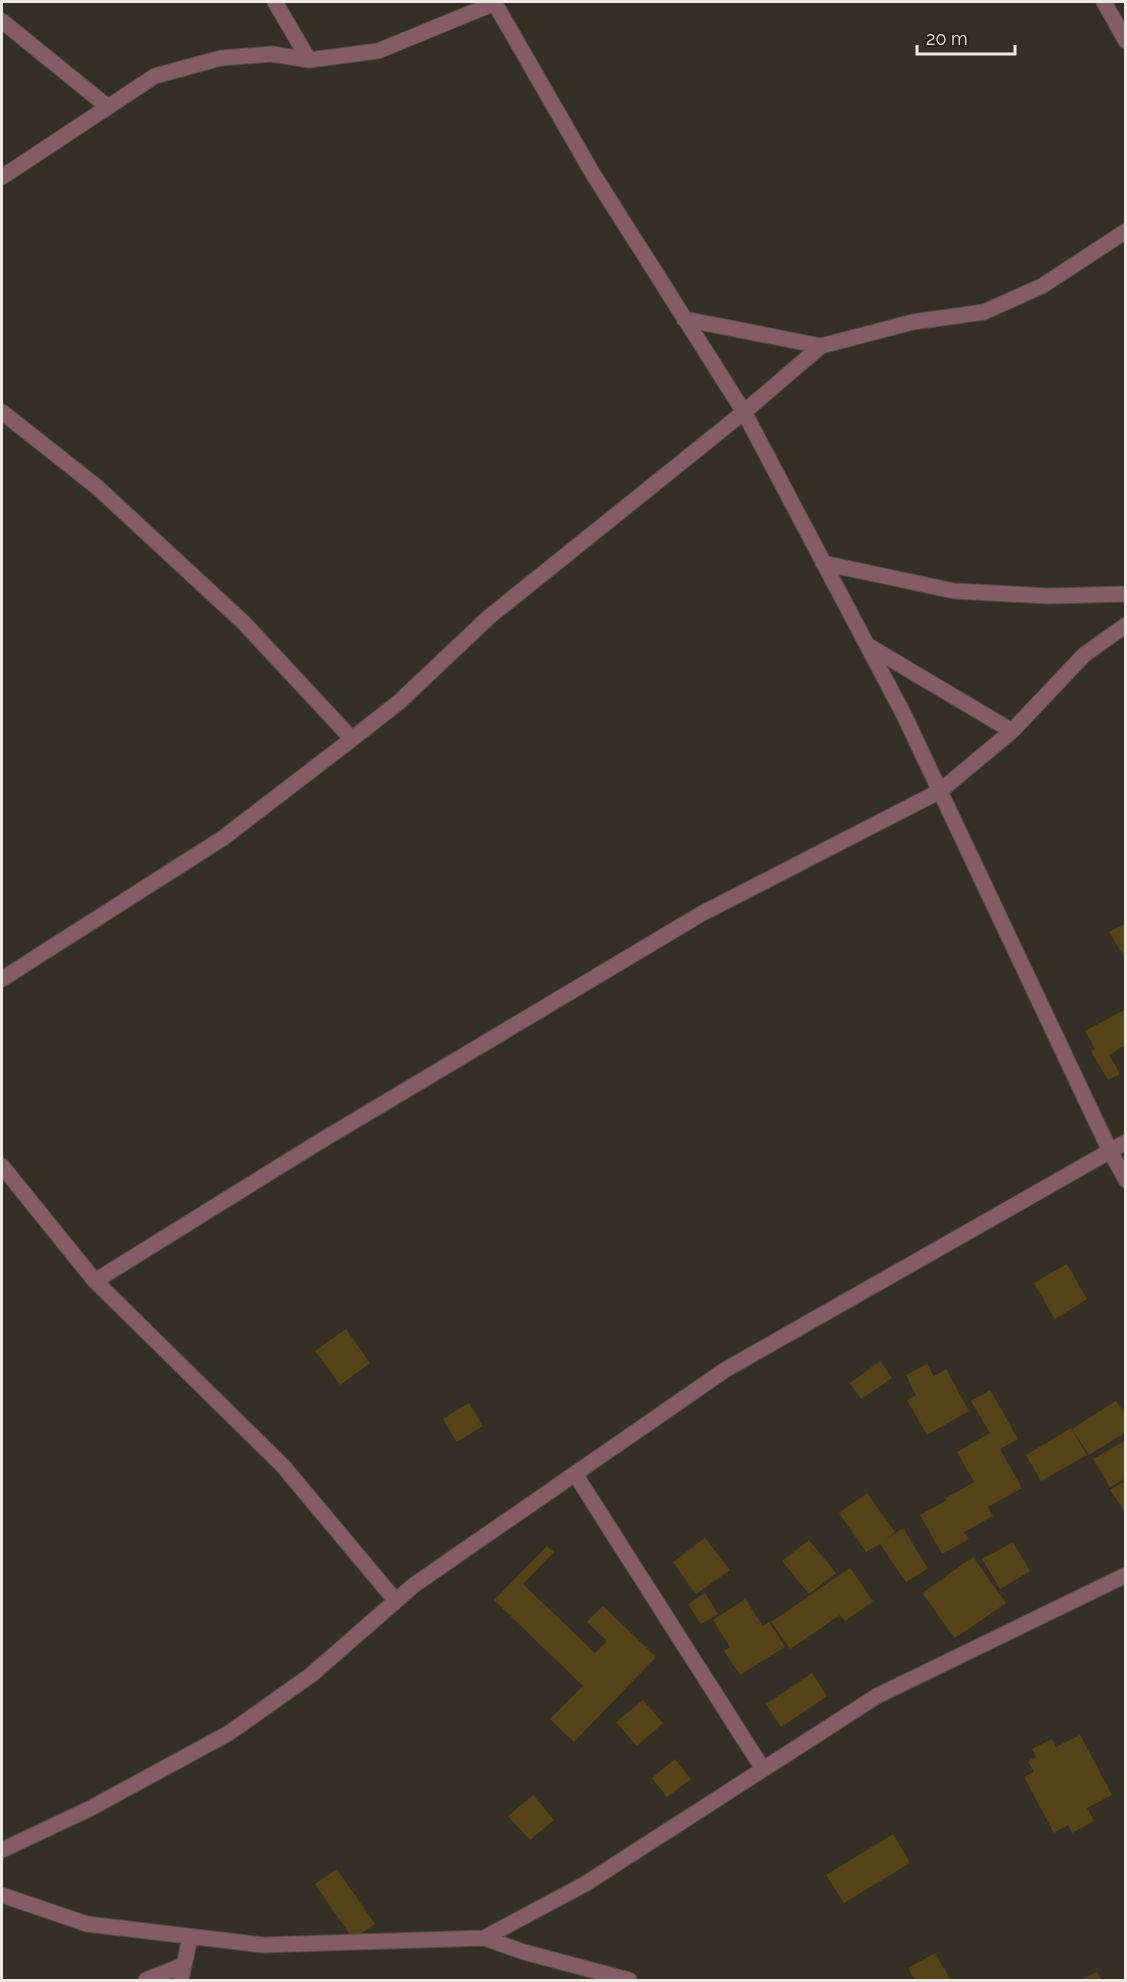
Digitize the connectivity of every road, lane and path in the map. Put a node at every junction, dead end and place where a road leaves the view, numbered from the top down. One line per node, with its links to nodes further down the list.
1 (275, 2): 6 (street)
2 (495, 2): 6 (street); 10 (street)
3 (1104, 2): 5 (street)
4 (2, 21): 7 (street)
5 (1125, 41)
6 (309, 60): 7 (street)
7 (108, 106): 8 (street)
8 (2, 177)
9 (1125, 231): 11 (street)
10 (684, 319): 11 (street); 13 (street)
11 (821, 346): 13 (street)
12 (2, 412): 19 (street)
13 (744, 412): 14 (street); 19 (street)
14 (823, 563): 15 (street); 17 (street)
15 (1125, 594)
16 (1125, 624): 18 (street)
17 (867, 645): 18 (street); 20 (street)
18 (1012, 731): 20 (street)
19 (352, 739): 21 (street)
20 (940, 791): 23 (street); 26 (street)
21 (2, 979)
22 (1125, 1142): 23 (street)
23 (1110, 1151): 25 (street); 27 (street)
24 (2, 1166): 26 (street)
25 (1125, 1180)
26 (95, 1281): 29 (street)
27 (575, 1474): 29 (street); 30 (street)
28 (1125, 1575): 30 (street)
29 (396, 1601): 31 (street)
30 (763, 1768): 34 (street)
31 (2, 1850)
32 (2, 1894): 33 (street)
33 (190, 1936): 34 (street); 35 (street)
34 (484, 1938): 38 (street)
35 (184, 1965): 36 (street); 37 (street)
36 (146, 1980)
37 (181, 1980)
38 (629, 1980)

